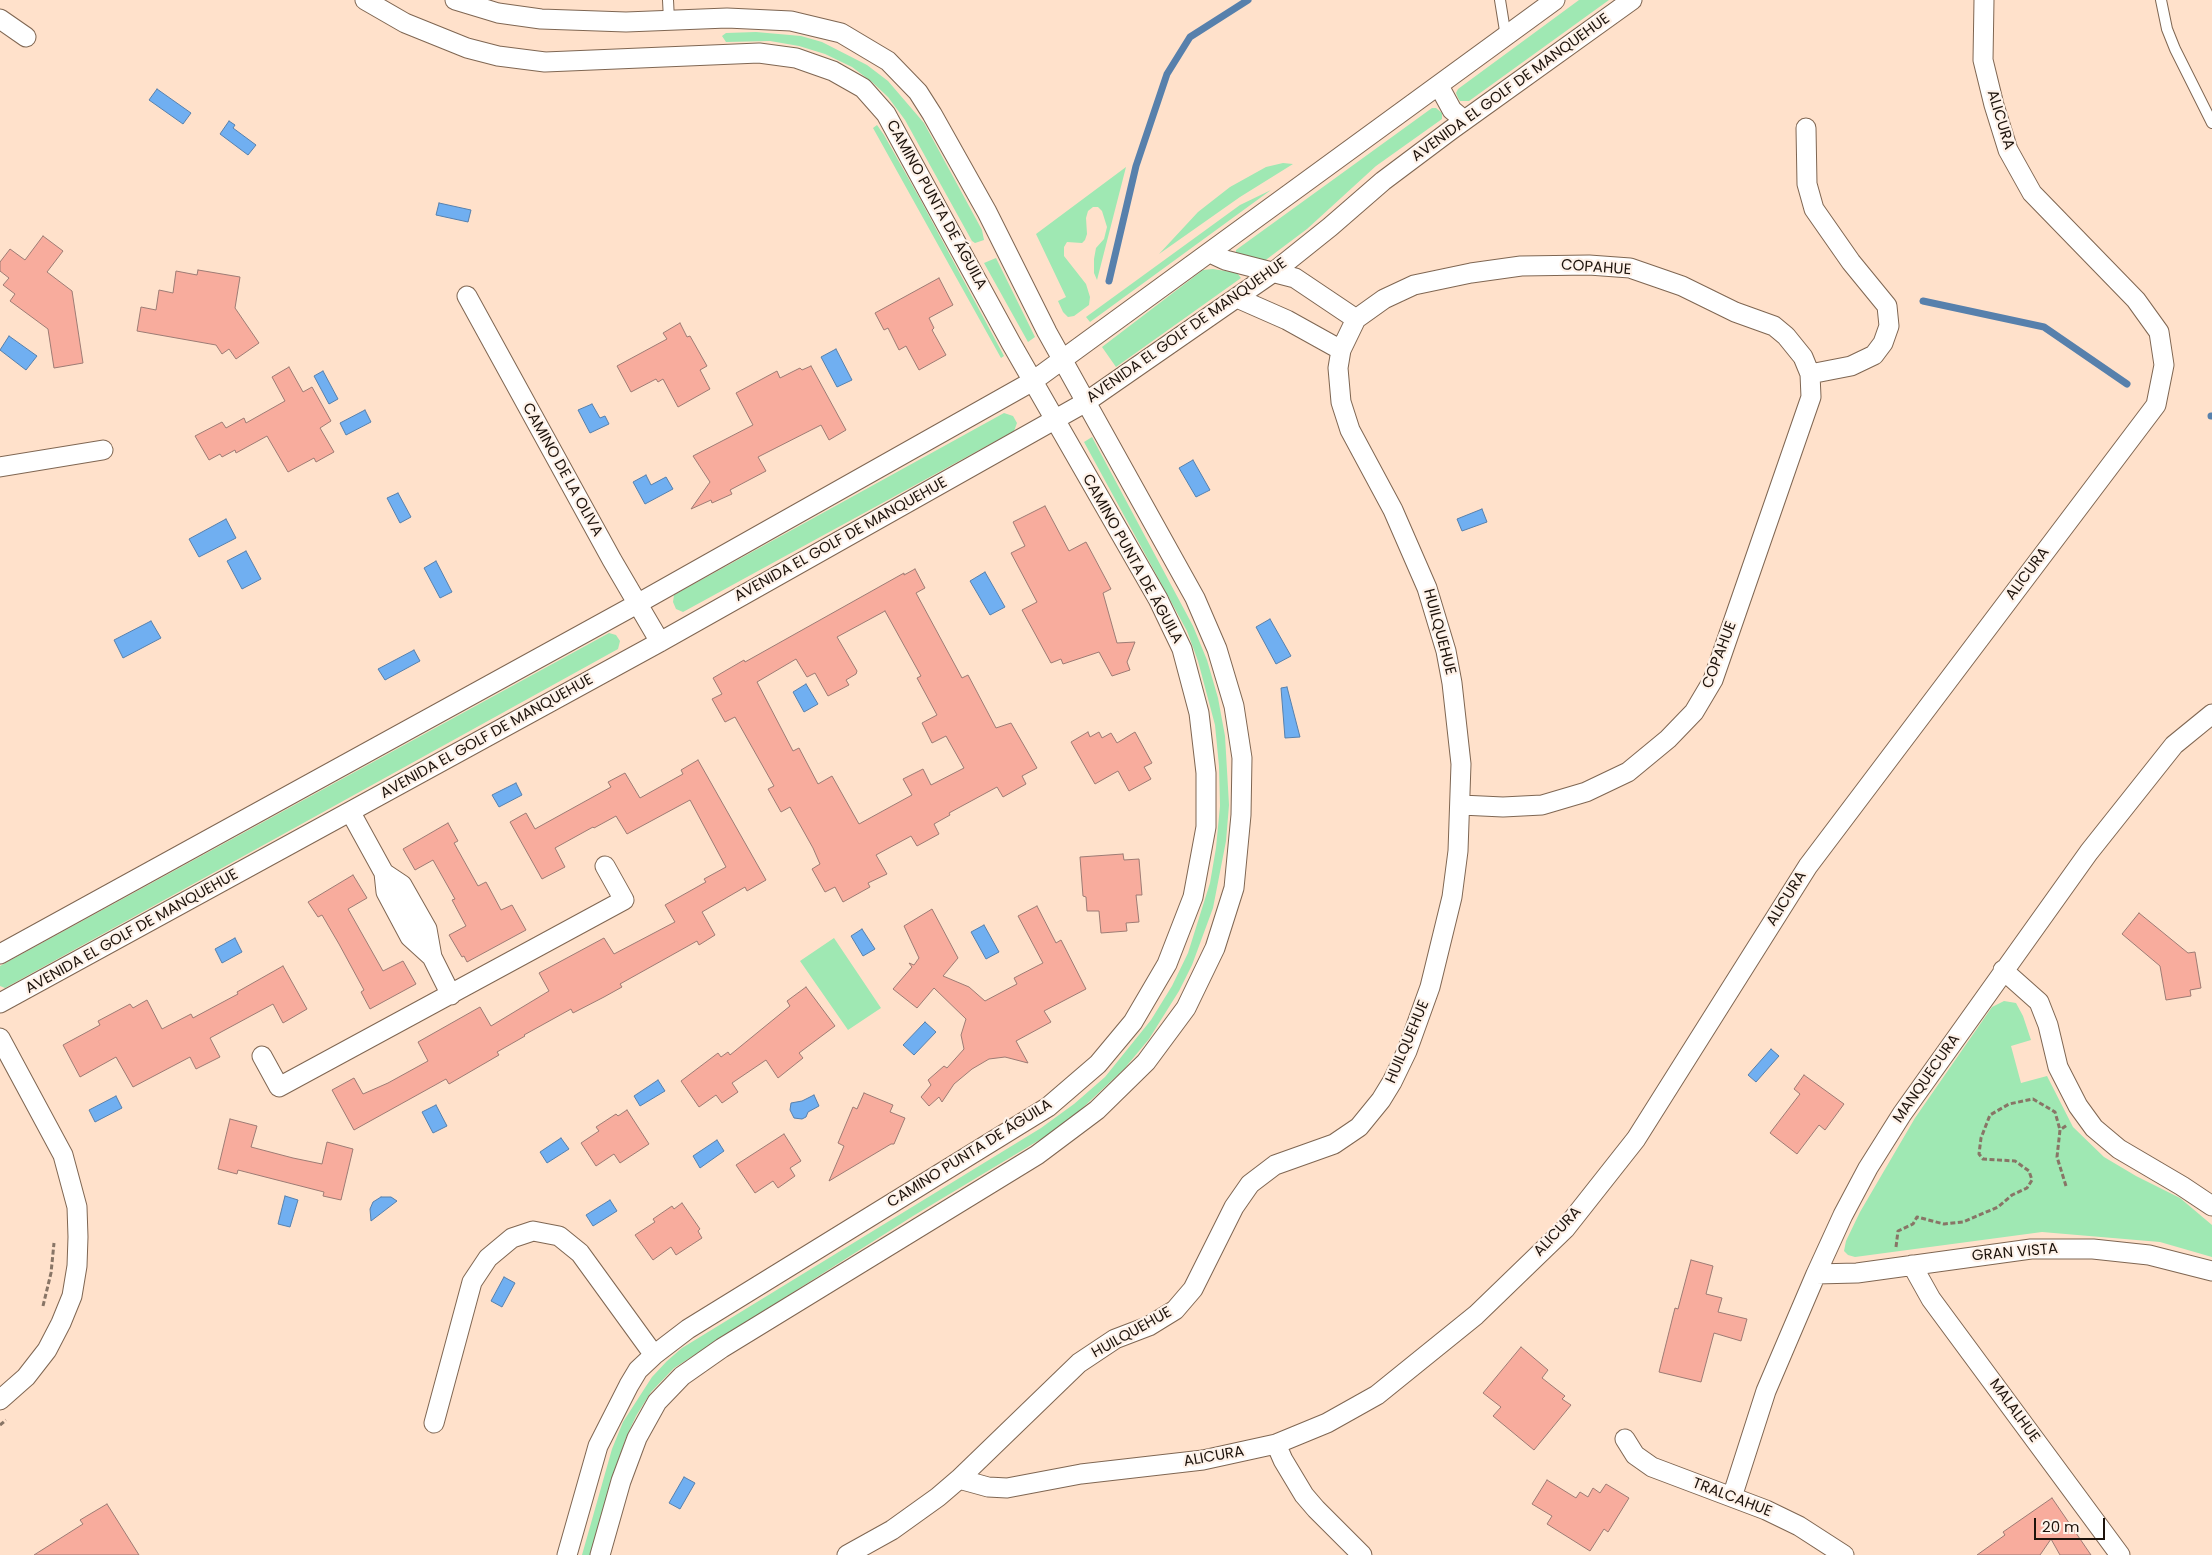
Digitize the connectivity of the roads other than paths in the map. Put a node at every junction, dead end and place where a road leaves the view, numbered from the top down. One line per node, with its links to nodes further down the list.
1 (365, 0): 25 (street, CAMINO PUNTA DE ÁGUILA)
2 (455, 0): 10 (street)
3 (668, 0): 10 (lane)
4 (1500, 0): 12 (lane)
5 (1555, 0): 12 (street)
6 (1632, 0): 14 (street, AVENIDA EL GOLF DE MANQUEHUE)
7 (1984, 0): 50 (street, ALICURA)
8 (2161, 0): 15 (lane)
9 (0, 19): 11 (street)
10 (669, 20): 23 (street)
11 (26, 37)
12 (1506, 37): 13 (street)
13 (1439, 86): 14 (street); 17 (street)
14 (1464, 120): 18 (street, AVENIDA EL GOLF DE MANQUEHUE)
15 (2212, 123)
16 (1806, 128): 24 (street)
17 (1210, 253): 18 (street); 23 (street)
18 (1274, 271): 20 (street, AVENIDA EL GOLF DE MANQUEHUE); 21 (street)
19 (467, 296): 30 (street, CAMINO DE LA OLIVA)
20 (1237, 298): 22 (street); 26 (street, AVENIDA EL GOLF DE MANQUEHUE)
21 (1356, 319): 22 (street, HUILQUEHUE); 24 (street, COPAHUE)
22 (1341, 350): 33 (street, HUILQUEHUE)
23 (1063, 361): 25 (street); 26 (street)
24 (1810, 374): 33 (street, COPAHUE)
25 (1033, 381): 27 (street, CAMINO PUNTA DE ÁGUILA); 30 (street)
26 (1086, 402): 27 (street, AVENIDA EL GOLF DE MANQUEHUE); 54 (street)
27 (1056, 420): 31 (street, AVENIDA EL GOLF DE MANQUEHUE); 46 (street, CAMINO PUNTA DE ÁGUILA)
28 (103, 450): 29 (street)
29 (0, 467)
30 (637, 604): 31 (street, CAMINO DE LA OLIVA); 36 (street)
31 (660, 642): 34 (street, AVENIDA EL GOLF DE MANQUEHUE)
32 (2212, 714): 37 (street, MANQUECURA)
33 (1461, 805): 51 (street, HUILQUEHUE)
34 (351, 812): 38 (street); 39 (street, AVENIDA EL GOLF DE MANQUEHUE)
35 (605, 866): 38 (street)
36 (0, 954)
37 (2003, 970): 42 (street); 45 (street, MANQUECURA)
38 (451, 995): 41 (street)
39 (0, 1003)
40 (0, 1038): 47 (street)
41 (262, 1056)
42 (2212, 1206)
43 (1904, 1266): 44 (street, GRAN VISTA); 45 (street, GRAN VISTA); 58 (street, MALALHUE)
44 (2212, 1271)
45 (1816, 1274): 52 (street, MANQUECURA)
46 (654, 1355): 48 (street); 53 (street, CAMINO PUNTA DE ÁGUILA)
47 (0, 1400)
48 (434, 1423)
49 (1625, 1439): 52 (street, TRALCAHUE)
50 (1276, 1444): 51 (street, ALICURA); 56 (street)
51 (959, 1479): 55 (street, HUILQUEHUE)
52 (1732, 1497): 57 (street, TRALCAHUE)
53 (567, 1555)
54 (600, 1555)
55 (847, 1555)
56 (1362, 1555)
57 (1844, 1555)
58 (2120, 1555)

